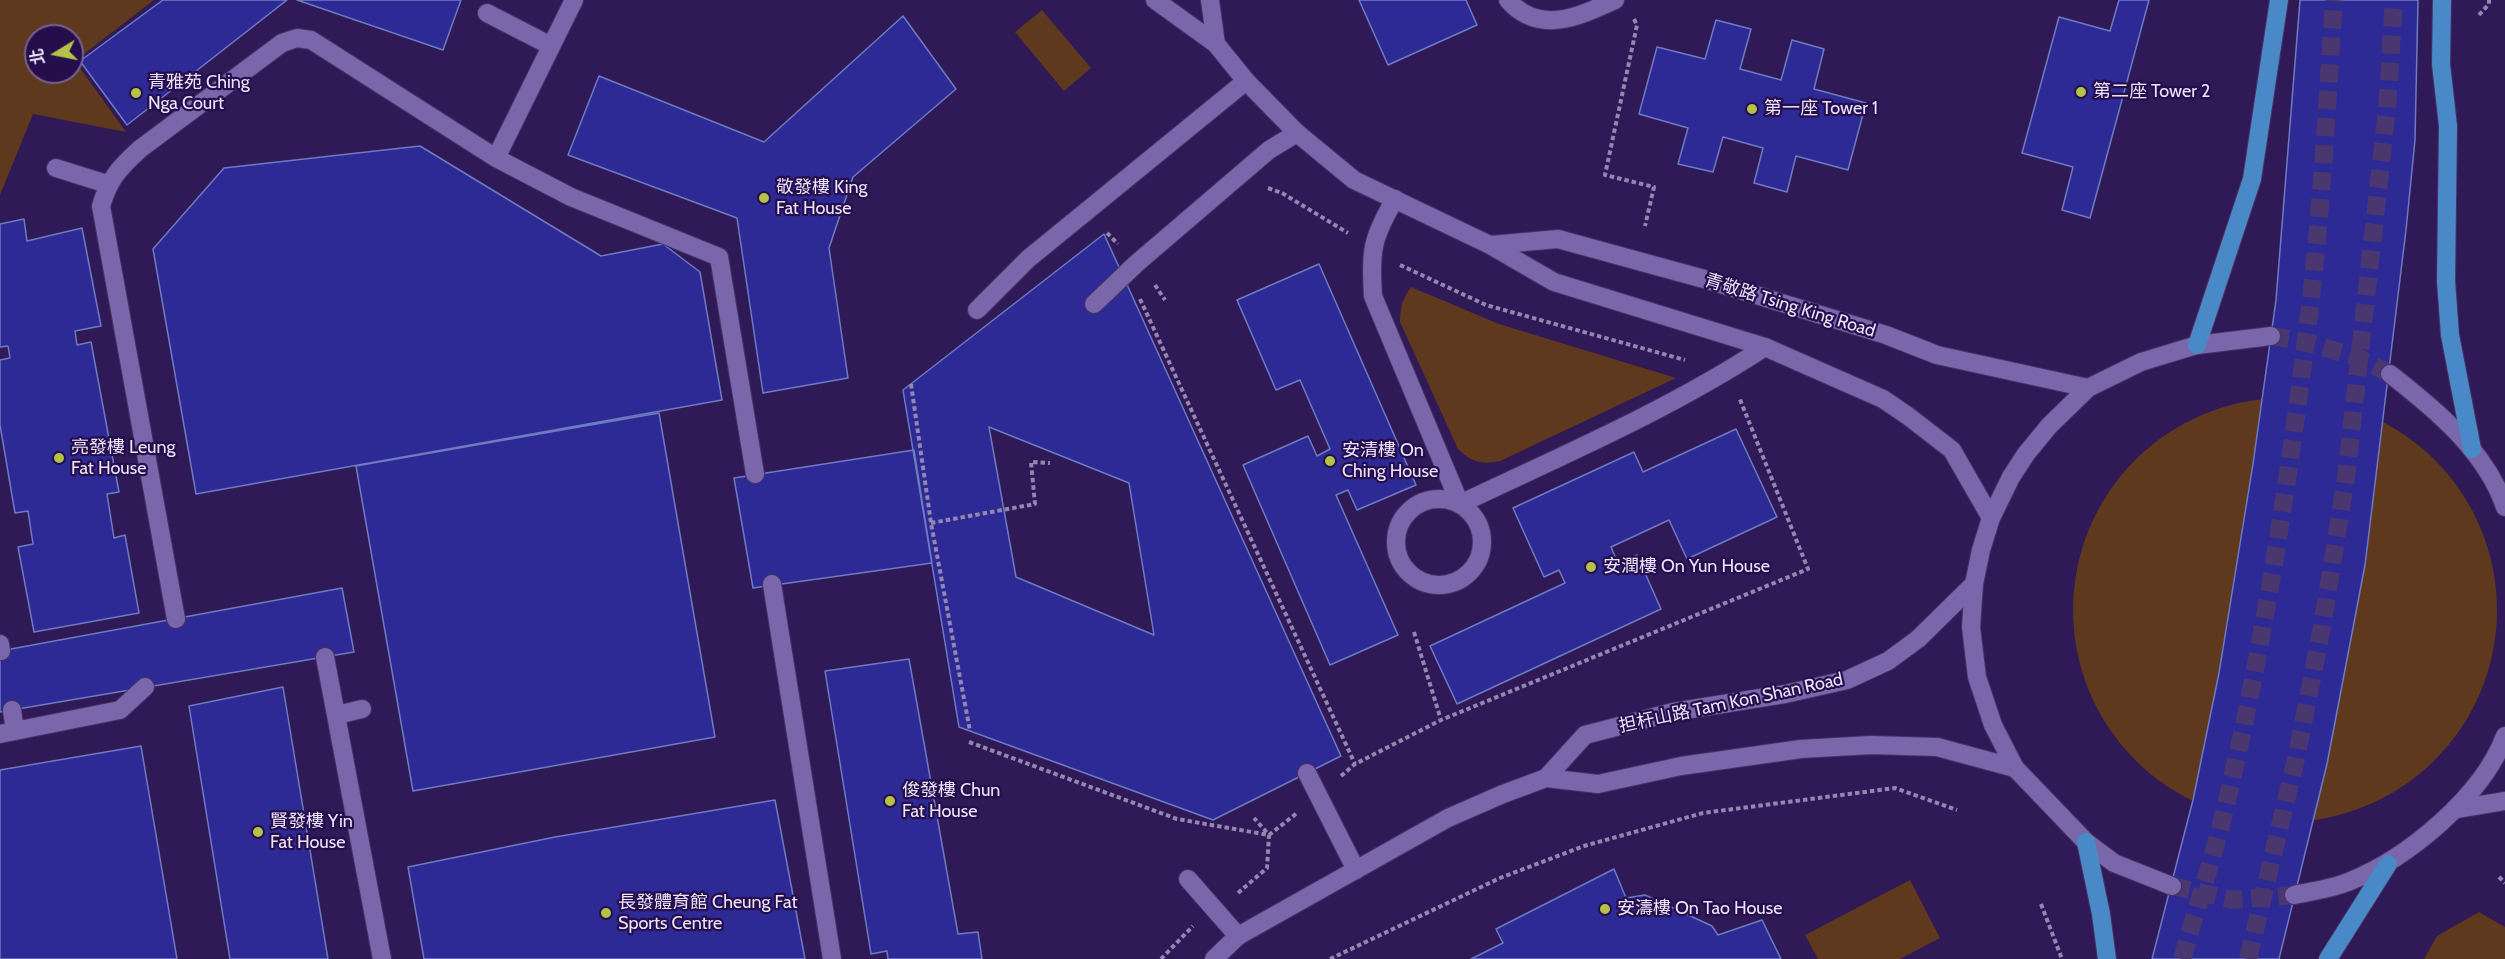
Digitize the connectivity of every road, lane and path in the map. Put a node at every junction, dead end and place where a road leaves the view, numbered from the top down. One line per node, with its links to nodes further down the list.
1 (574, 0): 13 (main road)
2 (1155, 0): 12 (main road)
3 (1210, 0): 12 (main road)
4 (1508, 0): 5 (main road)
5 (1615, 0)
6 (2279, 0): 28 (main road)
7 (2442, 0): 34 (main road)
8 (2489, 0): 10 (path)
9 (487, 13): 13 (main road)
10 (2479, 15)
11 (1633, 17): 21 (path)
12 (1216, 44): 14 (main road)
13 (551, 46): 16 (main road)
14 (1246, 81): 15 (main road); 26 (main road)
15 (1297, 133): 20 (main road); 25 (main road)
16 (496, 158): 18 (main road); 36 (main road)
17 (56, 168): 18 (main road)
18 (107, 184): 43 (main road)
19 (1260, 184): 23 (path)
20 (1395, 200): 22 (main road); 23 (main road)
21 (1645, 226)
22 (1490, 245): 29 (main road); 33 (main road, 青敬路 Tsing King Road)
23 (1373, 249): 30 (path); 37 (main road)
24 (1138, 295): 55 (path)
25 (1094, 304)
26 (977, 310)
27 (2271, 336): 28 (main road)
28 (2197, 345): 33 (main road)
29 (1765, 347): 30 (main road); 39 (main road)
30 (1727, 372): 37 (main road); 50 (path)
31 (2390, 374): 34 (main road)
32 (911, 384): 40 (path)
33 (2088, 388): 39 (main road)
34 (2472, 449): 38 (main road)
35 (1050, 463): 40 (path)
36 (755, 474)
37 (1460, 504): 37 (main road)
38 (2505, 507)
39 (1991, 518): 42 (main road)
40 (931, 523): 51 (path)
41 (772, 584): 78 (main road)
42 (1974, 585): 56 (main road); 58 (main road, 担杆山路 Tam Kon Shan Road)
43 (176, 618)
44 (1414, 632): 50 (path)
45 (325, 657): 49 (main road)
46 (145, 687): 52 (main road)
47 (362, 709): 49 (main road)
48 (12, 710): 52 (main road)
49 (337, 715): 77 (main road)
50 (1441, 720): 55 (path)
51 (970, 731)
52 (8, 732)
53 (2505, 736): 61 (main road)
54 (969, 741): 64 (path)
55 (1355, 764): 59 (path)
56 (2015, 768): 58 (main road, 担杆山路 Tam Kon Shan Road); 65 (main road)
57 (1307, 772): 59 (main road)
58 (1546, 778): 67 (main road, 担杆山路 Tam Kon Shan Road)
59 (1318, 796): 64 (path); 67 (main road)
60 (2505, 801): 61 (main road)
61 (2457, 809): 66 (main road)
62 (1957, 810): 76 (path)
63 (1254, 818): 64 (path)
64 (1269, 836): 74 (path)
65 (2086, 842): 71 (main road); 83 (main road)
66 (2388, 864): 72 (main road); 84 (main road)
67 (1356, 870): 75 (main road, 担杆山路 Tam Kon Shan Road)
68 (2499, 877): 70 (path)
69 (1188, 879): 74 (main road)
70 (2505, 883)
71 (2172, 886)
72 (2294, 895)
73 (2041, 904): 82 (path)
74 (1216, 911): 75 (main road); 79 (path)
75 (1238, 936): 80 (main road, 担杆山路 Tam Kon Shan Road)
76 (1336, 957): 81 (path)
77 (382, 959)
78 (832, 959)
79 (1161, 959)
80 (1214, 959)
81 (1330, 959)
82 (2061, 959)
83 (2107, 959)
84 (2328, 959)

